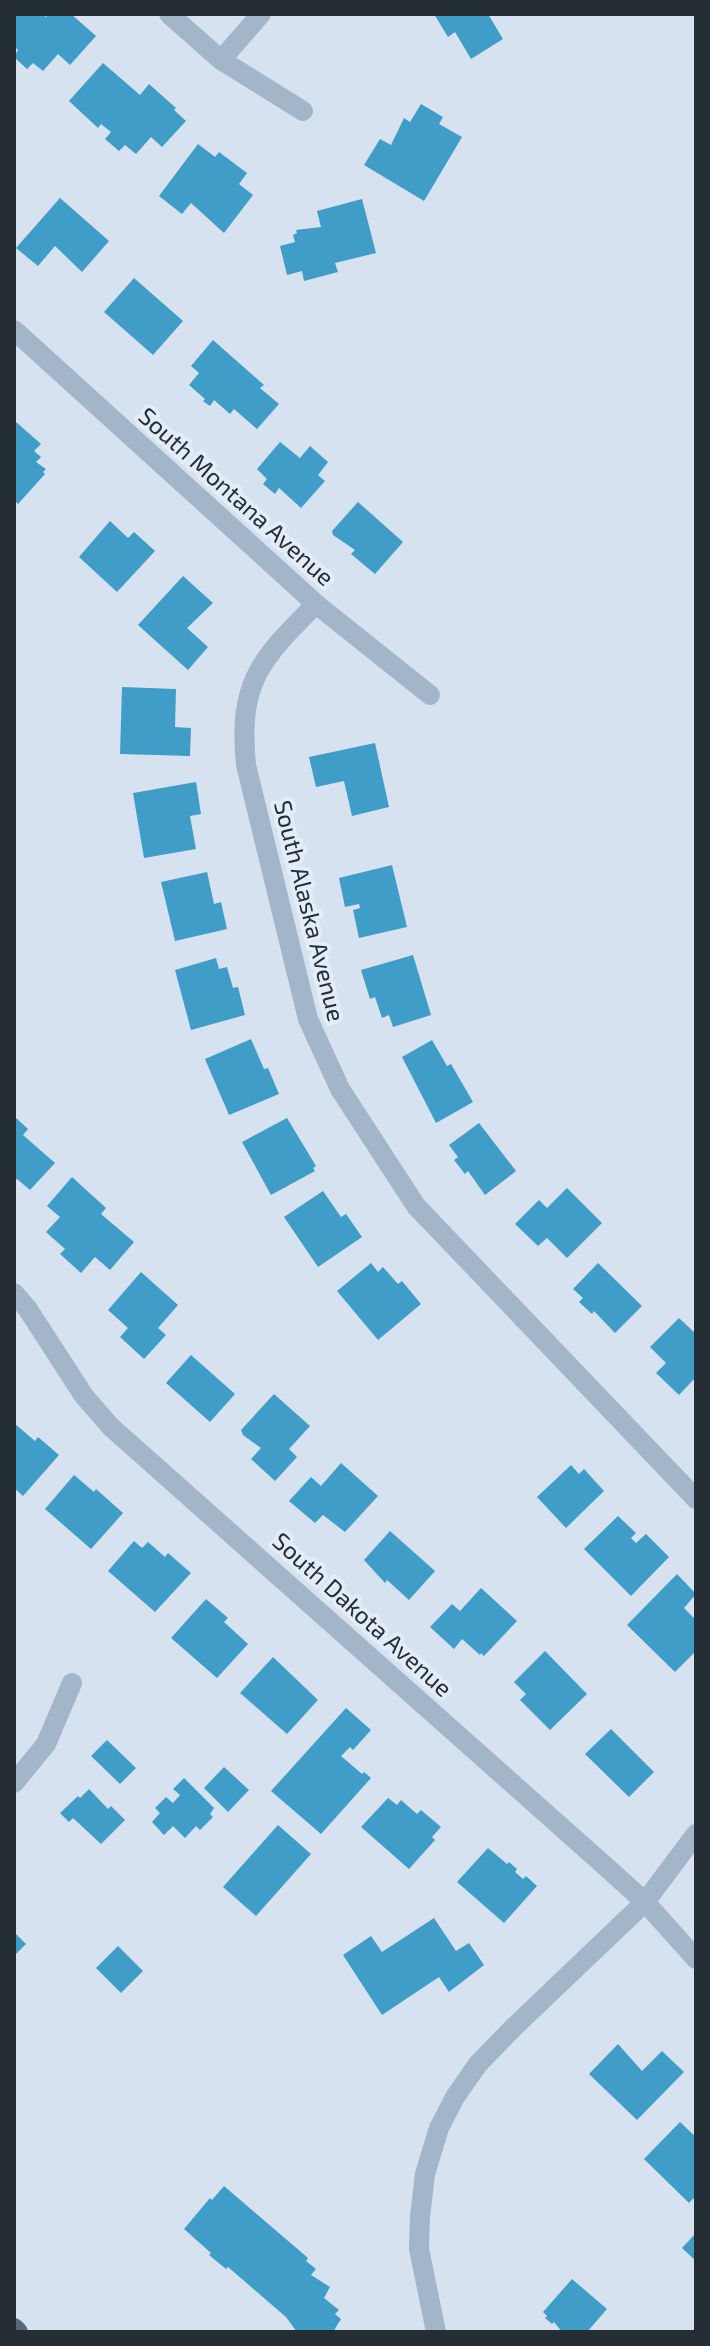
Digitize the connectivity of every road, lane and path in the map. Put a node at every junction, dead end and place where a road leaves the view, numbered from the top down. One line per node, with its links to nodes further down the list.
1 (169, 14): 3 (street)
2 (261, 14): 3 (street)
3 (221, 60): 4 (street)
4 (303, 111)
5 (14, 330): 6 (street, South Montana Avenue)
6 (316, 604): 7 (street, South Montana Avenue); 9 (street, South Alaska Avenue)
7 (430, 695)
8 (14, 1293): 13 (street, South Dakota Avenue)
9 (696, 1499)
10 (72, 1683): 11 (street)
11 (14, 1783)
12 (696, 1834): 13 (street)
13 (645, 1902): 14 (street, South Dakota Avenue); 15 (street)
14 (696, 1959)
15 (436, 2332)

